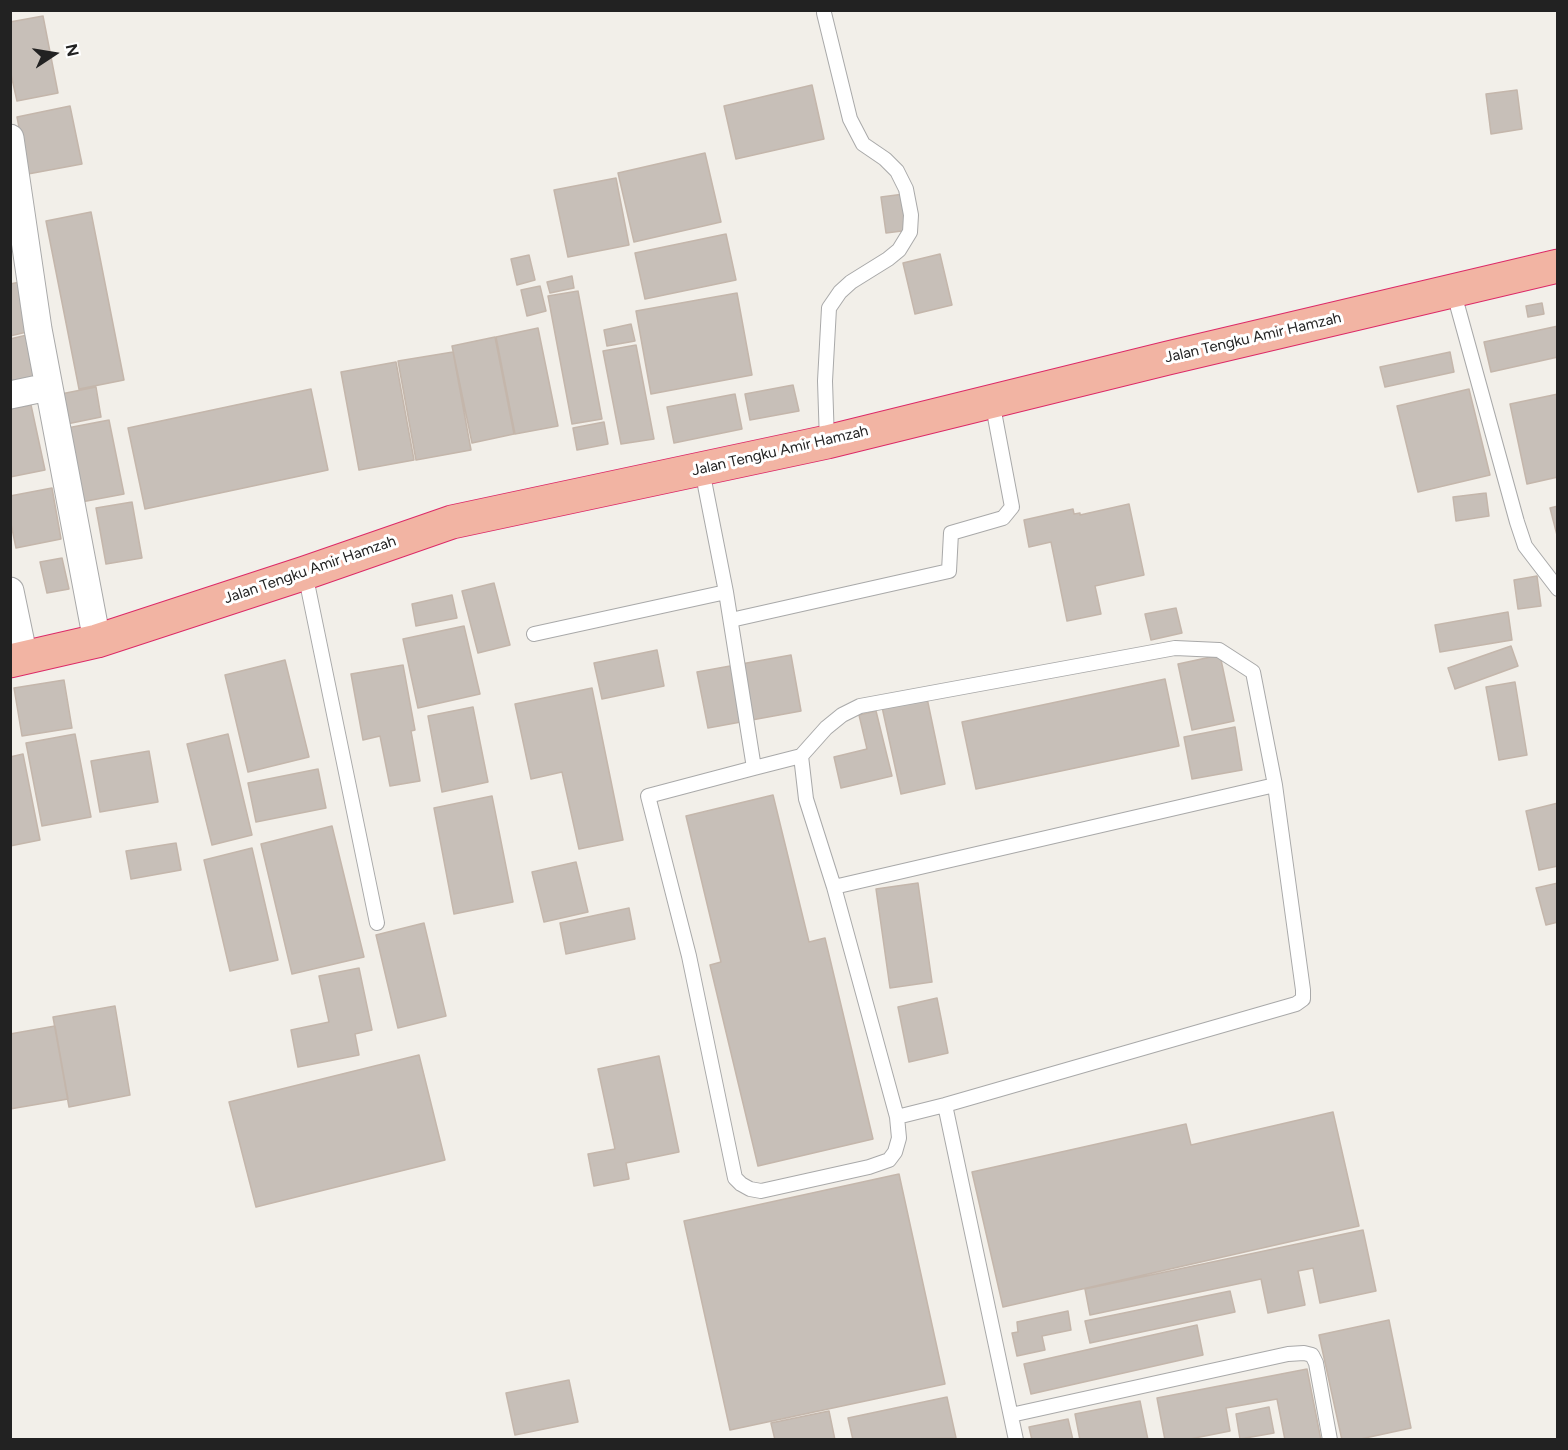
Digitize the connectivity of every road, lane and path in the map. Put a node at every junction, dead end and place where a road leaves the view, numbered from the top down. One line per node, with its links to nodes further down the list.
1 (824, 13): 8 (lane)
2 (10, 138): 5 (street)
3 (1557, 266): 4 (highway, Jalan Tengku Amir Hamzah)
4 (1453, 290): 7 (highway, Jalan Tengku Amir Hamzah); 11 (lane)
5 (48, 387): 6 (street); 16 (street)
6 (10, 394)
7 (992, 401): 8 (highway, Jalan Tengku Amir Hamzah); 14 (lane)
8 (827, 442): 9 (highway, Jalan Tengku Amir Hamzah)
9 (702, 470): 10 (highway, Jalan Tengku Amir Hamzah); 13 (lane)
10 (305, 573): 16 (highway, Jalan Tengku Amir Hamzah); 22 (lane)
11 (1557, 589)
12 (10, 591): 17 (street)
13 (726, 592): 14 (lane); 15 (lane)
14 (731, 620): 19 (lane)
15 (534, 634)
16 (96, 640): 17 (highway, Jalan Tengku Amir Hamzah)
17 (17, 659)
18 (801, 756): 19 (lane); 20 (lane); 21 (lane)
19 (754, 768): 24 (lane)
20 (1275, 785): 21 (lane); 23 (lane)
21 (834, 887): 24 (lane)
22 (377, 923)
23 (945, 1105): 24 (lane); 25 (lane)
24 (897, 1117)
25 (1011, 1415): 26 (lane); 27 (lane)
26 (1016, 1440)
27 (1330, 1440)

